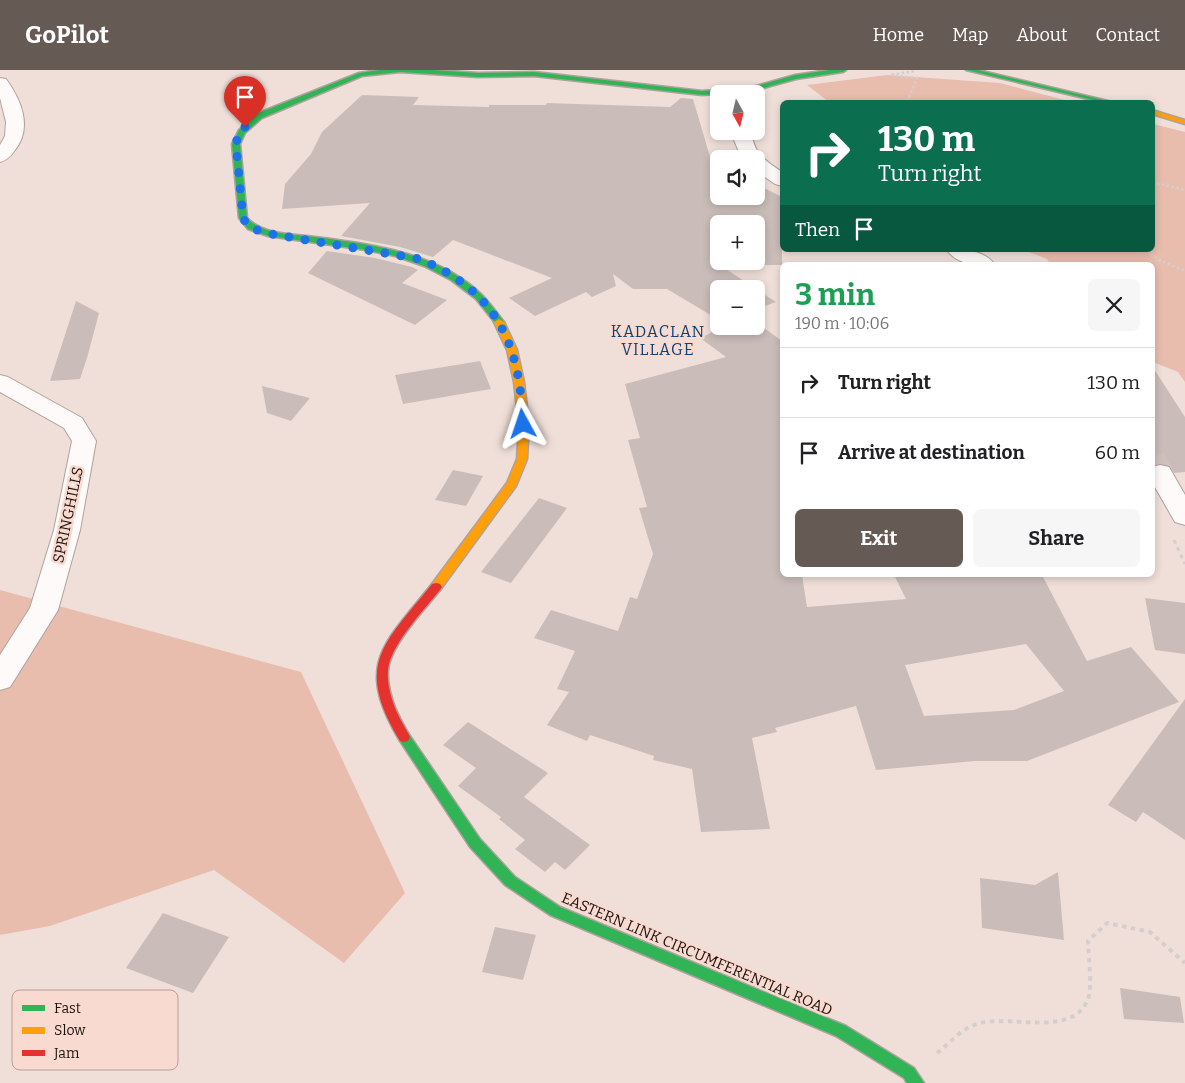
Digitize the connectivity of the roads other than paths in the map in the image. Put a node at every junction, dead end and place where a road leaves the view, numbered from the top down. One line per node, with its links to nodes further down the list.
1 (399, 70): 6 (main road, EASTERN LINK CIRCUMFERENTIAL ROAD); 19 (main road, EASTERN LINK CIRCUMFERENTIAL ROAD)
2 (843, 70): 5 (main road, EASTERN LINK CIRCUMFERENTIAL ROAD)
3 (969, 70): 7 (main road)
4 (0, 83): 10 (street)
5 (765, 87)
6 (710, 93)
7 (1099, 100)
8 (1155, 113): 9 (main road)
9 (1185, 122)
10 (0, 156)
11 (765, 168): 12 (street)
12 (780, 179)
13 (961, 252): 14 (street)
14 (979, 262)
15 (0, 382): 18 (street, SPRINGHILLS)
16 (1160, 473): 17 (street)
17 (1184, 516)
18 (0, 679)
19 (916, 1083)

